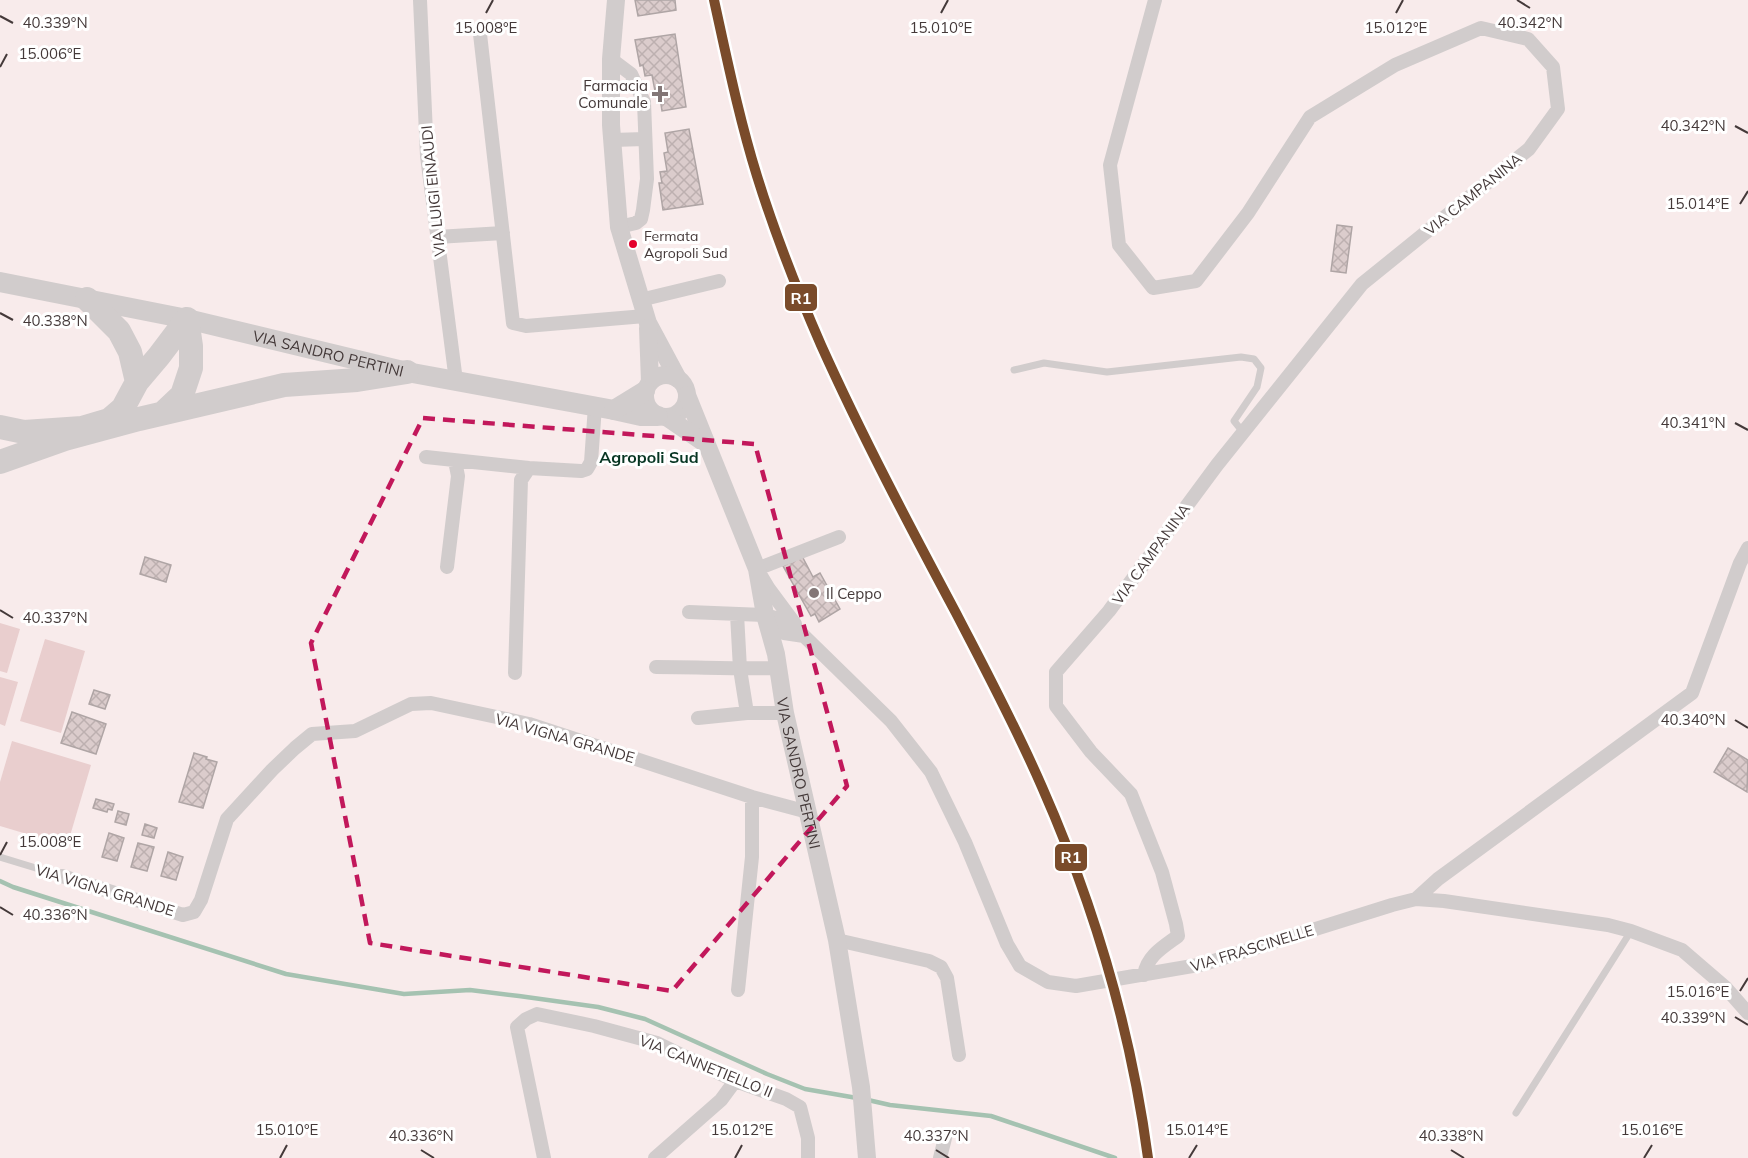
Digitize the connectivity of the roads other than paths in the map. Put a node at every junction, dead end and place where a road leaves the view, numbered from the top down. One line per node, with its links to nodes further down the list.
1 (420, 0): 10 (street, VIA LUIGI EINAUDI)
2 (616, 0): 5 (street)
3 (1155, 0): 28 (street, VIA CAMPANINA)
4 (480, 34): 9 (street)
5 (611, 59): 6 (street); 7 (street)
6 (645, 140): 7 (street); 8 (street)
7 (612, 141): 8 (street)
8 (619, 226): 14 (street)
9 (503, 232): 10 (street); 14 (street)
10 (437, 237): 19 (street, VIA LUIGI EINAUDI)
11 (719, 281): 14 (street)
12 (0, 282): 13 (main road, VIA SANDRO PERTINI)
13 (87, 299): 15 (main road, VIA SANDRO PERTINI); 20 (highway)
14 (644, 313): 18 (street); 21 (street)
15 (187, 319): 17 (main road, VIA SANDRO PERTINI); 20 (highway); 25 (highway)
16 (1014, 370): 28 (lane)
17 (407, 372): 19 (main road, VIA SANDRO PERTINI); 25 (highway)
18 (678, 379): 21 (street); 22 (street)
19 (456, 381): 23 (main road, VIA SANDRO PERTINI)
20 (136, 382): 27 (highway)
21 (647, 387): 24 (main road); 26 (street)
22 (687, 395): 26 (street); 29 (street, VIA SANDRO PERTINI)
23 (595, 406): 24 (main road, VIA SANDRO PERTINI); 33 (street)
24 (614, 410): 26 (main road, VIA SANDRO PERTINI)
25 (163, 413): 32 (highway)
26 (663, 417): 29 (street, VIA SANDRO PERTINI)
27 (0, 427)
28 (1243, 432): 56 (street, VIA CAMPANINA)
29 (706, 444): 37 (street, VIA SANDRO PERTINI)
30 (426, 457): 31 (street)
31 (455, 461): 33 (street); 36 (street)
32 (0, 462)
33 (529, 468): 45 (street)
34 (838, 537): 37 (street)
35 (1748, 548): 53 (street)
36 (447, 567)
37 (757, 569): 40 (street, VIA SANDRO PERTINI); 41 (street, VIA FRASCINELLE)
38 (689, 612): 39 (street, VIA FRASCINELLE)
39 (737, 614): 40 (street, VIA FRASCINELLE); 44 (street)
40 (767, 621): 41 (street, VIA FRASCINELLE); 42 (street, VIA SANDRO PERTINI)
41 (800, 635): 42 (street); 56 (street, VIA FRASCINELLE)
42 (777, 661): 44 (street); 47 (street, VIA SANDRO PERTINI)
43 (656, 667): 44 (street)
44 (740, 669): 46 (street)
45 (515, 673)
46 (747, 713): 47 (street); 48 (street)
47 (785, 713): 50 (street, VIA SANDRO PERTINI)
48 (698, 718)
49 (752, 797): 50 (street, VIA VIGNA GRANDE); 52 (street, VIA VIGNA GRANDE); 57 (street)
50 (808, 812): 55 (street, VIA SANDRO PERTINI)
51 (0, 857): 52 (lane, VIA VIGNA GRANDE)
52 (62, 876)
53 (1416, 899): 54 (street, VIA FRASCINELLE); 56 (street, VIA FRASCINELLE)
54 (1631, 932): 58 (street, VIA FRASCINELLE); 61 (lane)
55 (837, 940): 59 (street); 66 (street, VIA SANDRO PERTINI)
56 (1144, 975)
57 (738, 990)
58 (1748, 1013)
59 (959, 1055)
60 (735, 1081): 63 (street, VIA CANNETIELLO II); 64 (street); 65 (street, VIA CANNETIELLO II)
61 (1516, 1113)
62 (946, 1134): 67 (street)
63 (544, 1158)
64 (655, 1158)
65 (808, 1158)
66 (867, 1158)
67 (940, 1158)

